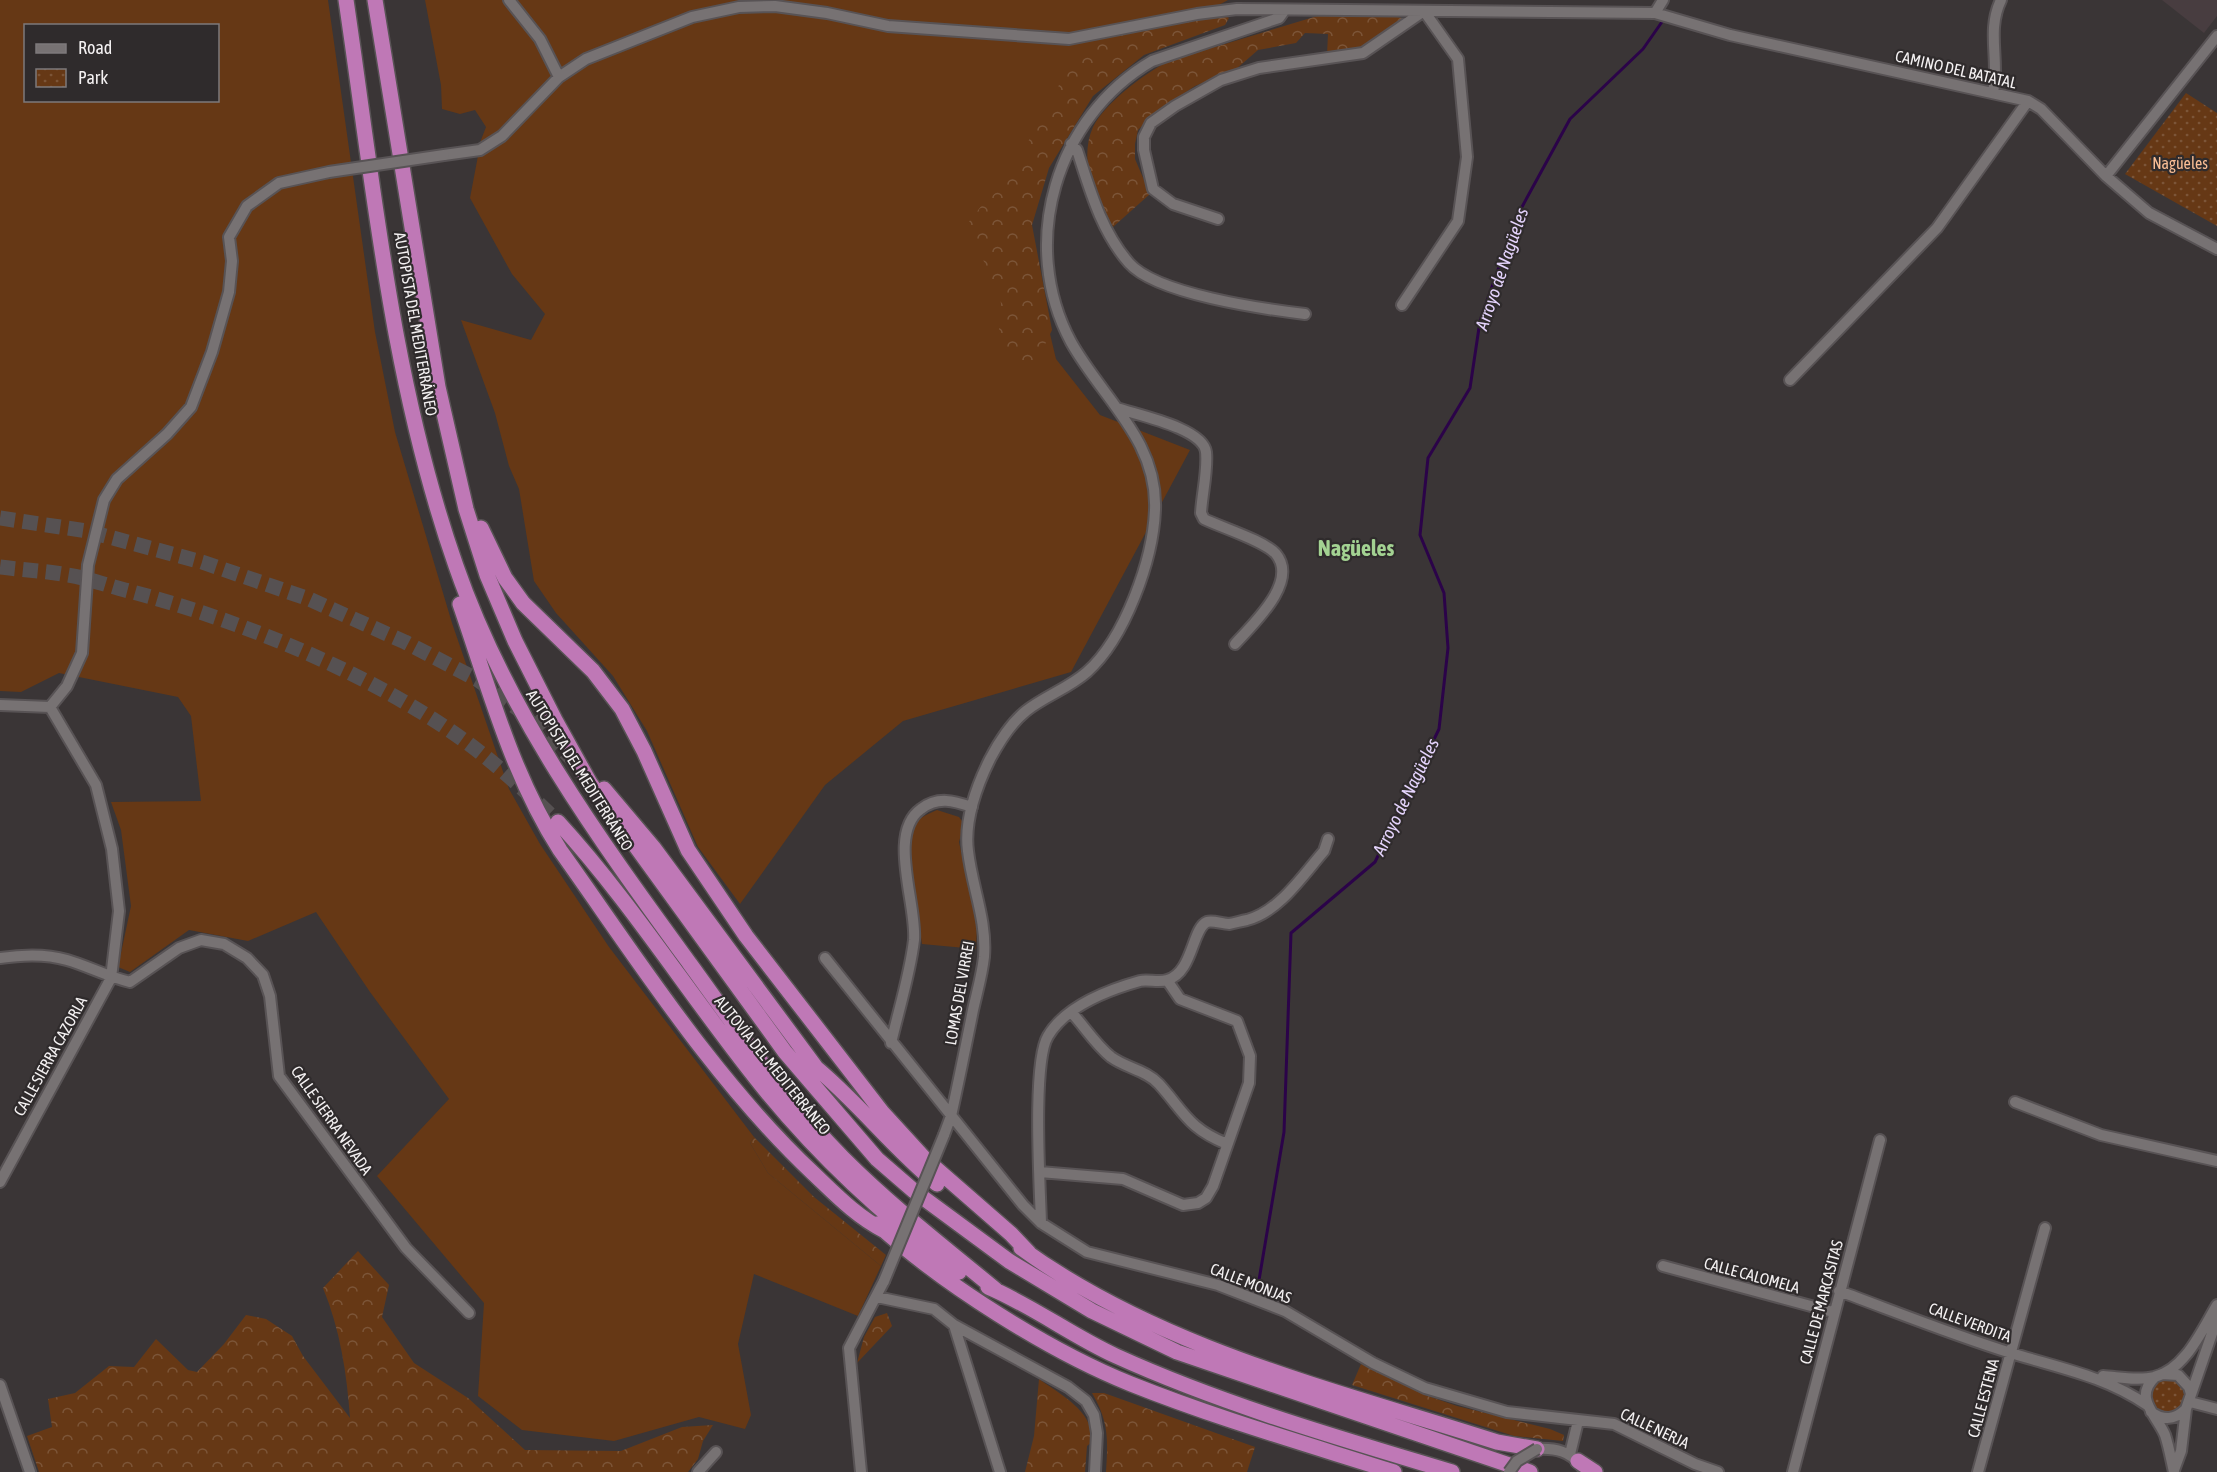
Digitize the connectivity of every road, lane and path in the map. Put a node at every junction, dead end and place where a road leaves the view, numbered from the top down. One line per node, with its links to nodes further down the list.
1 (346, 0): 24 (highway, AUTOPISTA DEL MEDITERRÁNEO)
2 (375, 0): 23 (highway, AUTOPISTA DEL MEDITERRÁNEO)
3 (509, 0): 12 (street)
4 (1663, 0): 9 (street)
5 (2001, 0): 13 (street)
6 (1237, 9): 7 (street, CAMINO DEL BATATAL); 10 (street); 12 (street, CAMINO DEL BATATAL)
7 (1284, 11): 8 (street, CAMINO DEL BATATAL); 10 (street, LOMAS DEL VIRREI)
8 (1424, 11): 9 (street, CAMINO DEL BATATAL); 17 (street); 19 (street)
9 (1655, 13): 13 (street, CAMINO DEL BATATAL)
10 (1238, 30): 15 (street, LOMAS DEL VIRREI)
11 (2217, 36): 16 (street)
12 (560, 77): 27 (street, CAMINO DEL BATATAL, bridge)
13 (1993, 92): 14 (street, CAMINO DEL BATATAL)
14 (2028, 101): 16 (street, CAMINO DEL BATATAL); 21 (street)
15 (1071, 144): 20 (street); 22 (street, LOMAS DEL VIRREI)
16 (2106, 176): 18 (street, CAMINO DEL BATATAL)
17 (1218, 219)
18 (2217, 249)
19 (1402, 305)
20 (1305, 314)
21 (1790, 380)
22 (1117, 408): 25 (street); 29 (street, LOMAS DEL VIRREI)
23 (463, 490): 28 (highway, AUTOPISTA DEL MEDITERRÁNEO); 51 (highway)
24 (437, 506): 50 (highway); 53 (highway, AUTOPISTA DEL MEDITERRÁNEO)
25 (1235, 644)
26 (0, 705): 27 (street)
27 (50, 707): 34 (street)
28 (594, 783): 38 (highway, AUTOVÍA DEL MEDITERRÁNEO); 47 (highway, AUTOPISTA DEL MEDITERRÁNEO)
29 (972, 807): 37 (street); 41 (street, LOMAS DEL VIRREI)
30 (558, 822): 39 (highway, AUTOVÍA DEL MEDITERRÁNEO)
31 (1328, 839): 35 (street)
32 (0, 958): 34 (street)
33 (825, 958): 37 (street, CALLE MONJAS)
34 (111, 978): 46 (street, CALLE SIERRA CAZORLA); 58 (street, CALLE SIERRA NEVADA)
35 (1167, 980): 36 (street); 43 (street)
36 (1071, 1012): 43 (street); 45 (street)
37 (891, 1043): 41 (street, CALLE MONJAS)
38 (814, 1066): 47 (highway, AUTOVÍA DEL MEDITERRÁNEO); 51 (highway)
39 (748, 1069): 50 (highway); 53 (highway, AUTOVÍA DEL MEDITERRÁNEO)
40 (2015, 1102): 44 (street)
41 (951, 1116): 48 (street, CALLE MONJAS); 55 (street, LOMAS DEL VIRREI, bridge)
42 (1880, 1140): 54 (street, CALLE DE MARCASITAS)
43 (1227, 1144): 45 (street)
44 (2217, 1161)
45 (1040, 1172): 48 (street)
46 (0, 1182)
47 (942, 1210): 82 (highway)
48 (1041, 1223): 70 (street, CALLE MONJAS)
49 (2045, 1228): 61 (street, CALLE ESTENA)
50 (885, 1231): 79 (highway)
51 (1029, 1253): 71 (highway)
52 (1664, 1266): 57 (street, CALLE CALOMELA)
53 (996, 1290): 80 (highway)
54 (1839, 1291): 57 (street, CALLE DE MARCASITAS); 61 (street, CALLE VERDITA)
55 (877, 1297): 60 (street); 76 (street, LOMAS DEL VIRREI)
56 (2217, 1305): 62 (street)
57 (1833, 1312): 85 (street, CALLE DE MARCASITAS)
58 (469, 1313)
59 (2217, 1319): 63 (street)
60 (954, 1325): 77 (street); 78 (street)
61 (2011, 1353): 65 (street, CALLE VERDITA); 86 (street, CALLE ESTENA)
62 (2181, 1359): 63 (street); 64 (street)
63 (2199, 1371): 67 (street)
64 (2158, 1375): 65 (street); 67 (street); 68 (street)
65 (2093, 1376): 68 (street)
66 (0, 1385): 74 (street)
67 (2189, 1402): 68 (street); 69 (street); 87 (street)
68 (2149, 1409): 87 (street)
69 (2217, 1409)
70 (1578, 1422): 73 (street); 84 (street, CALLE NERJA)
71 (1537, 1449): 73 (street); 81 (street, bridge)
72 (716, 1452): 75 (street)
73 (1578, 1462): 83 (highway)
74 (30, 1472)
75 (698, 1472)
76 (861, 1472)
77 (1000, 1472)
78 (1095, 1472)
79 (1394, 1472)
80 (1452, 1472)
81 (1509, 1472)
82 (1530, 1472)
83 (1595, 1472)
84 (1718, 1472)
85 (1793, 1472)
86 (1978, 1472)
87 (2174, 1472)

